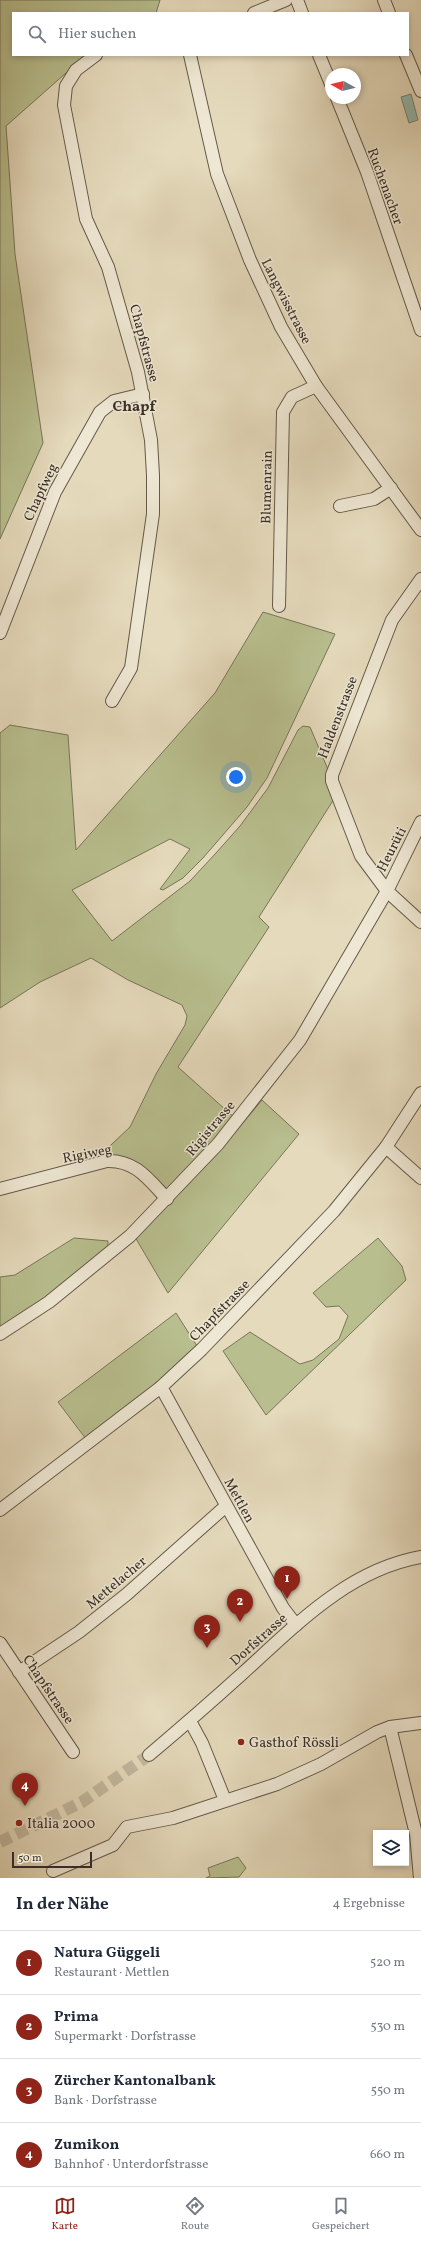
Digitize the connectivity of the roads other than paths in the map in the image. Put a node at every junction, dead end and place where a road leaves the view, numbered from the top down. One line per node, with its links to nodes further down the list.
1 (286, 0): 4 (street)
2 (297, 0): 5 (street)
3 (384, 0): 6 (street)
4 (256, 12)
5 (302, 12)
6 (389, 12)
7 (95, 56): 16 (street, Chapfstrasse)
8 (190, 56): 15 (street, Langwisstrasse)
9 (319, 56): 11 (street)
10 (406, 56): 12 (street)
11 (325, 70)
12 (421, 91)
13 (339, 104): 14 (street, Ruchenacher)
14 (421, 330)
15 (316, 386): 17 (street, Langwisstrasse); 21 (street, Blumenrain)
16 (143, 394): 22 (street, Chapfweg); 23 (street, Chapfstrasse)
17 (391, 488): 18 (street); 19 (street, Langwisstrasse)
18 (340, 506)
19 (420, 525)
20 (421, 579): 25 (street, Haldenstrasse)
21 (279, 606)
22 (0, 633)
23 (112, 701)
24 (421, 822): 25 (street, Heurüti)
25 (386, 891): 26 (street, Heurüti); 31 (street, Rigistrasse)
26 (421, 922)
27 (421, 1092): 28 (street, Chapfstrasse)
28 (386, 1147): 29 (street); 33 (street, Chapfstrasse)
29 (421, 1178)
30 (0, 1189): 31 (street, Rigiweg)
31 (167, 1199): 32 (street, Rigistrasse)
32 (0, 1334)
33 (161, 1387): 34 (street, Mettlen); 35 (street, Chapfstrasse)
34 (226, 1506): 37 (street, Mettlen); 39 (street, Mettelacher)
35 (0, 1510)
36 (421, 1557): 37 (street, Dorfstrasse)
37 (296, 1625): 40 (street, Dorfstrasse)
38 (0, 1643): 39 (street, Chapfstrasse)
39 (18, 1672): 43 (street, Chapfstrasse)
40 (190, 1721): 44 (street, Dorfstrasse); 45 (street)
41 (421, 1723): 42 (street)
42 (390, 1727): 45 (street); 47 (street)
43 (73, 1752)
44 (149, 1755)
45 (225, 1800): 46 (street)
46 (53, 1871)
47 (420, 1878)

